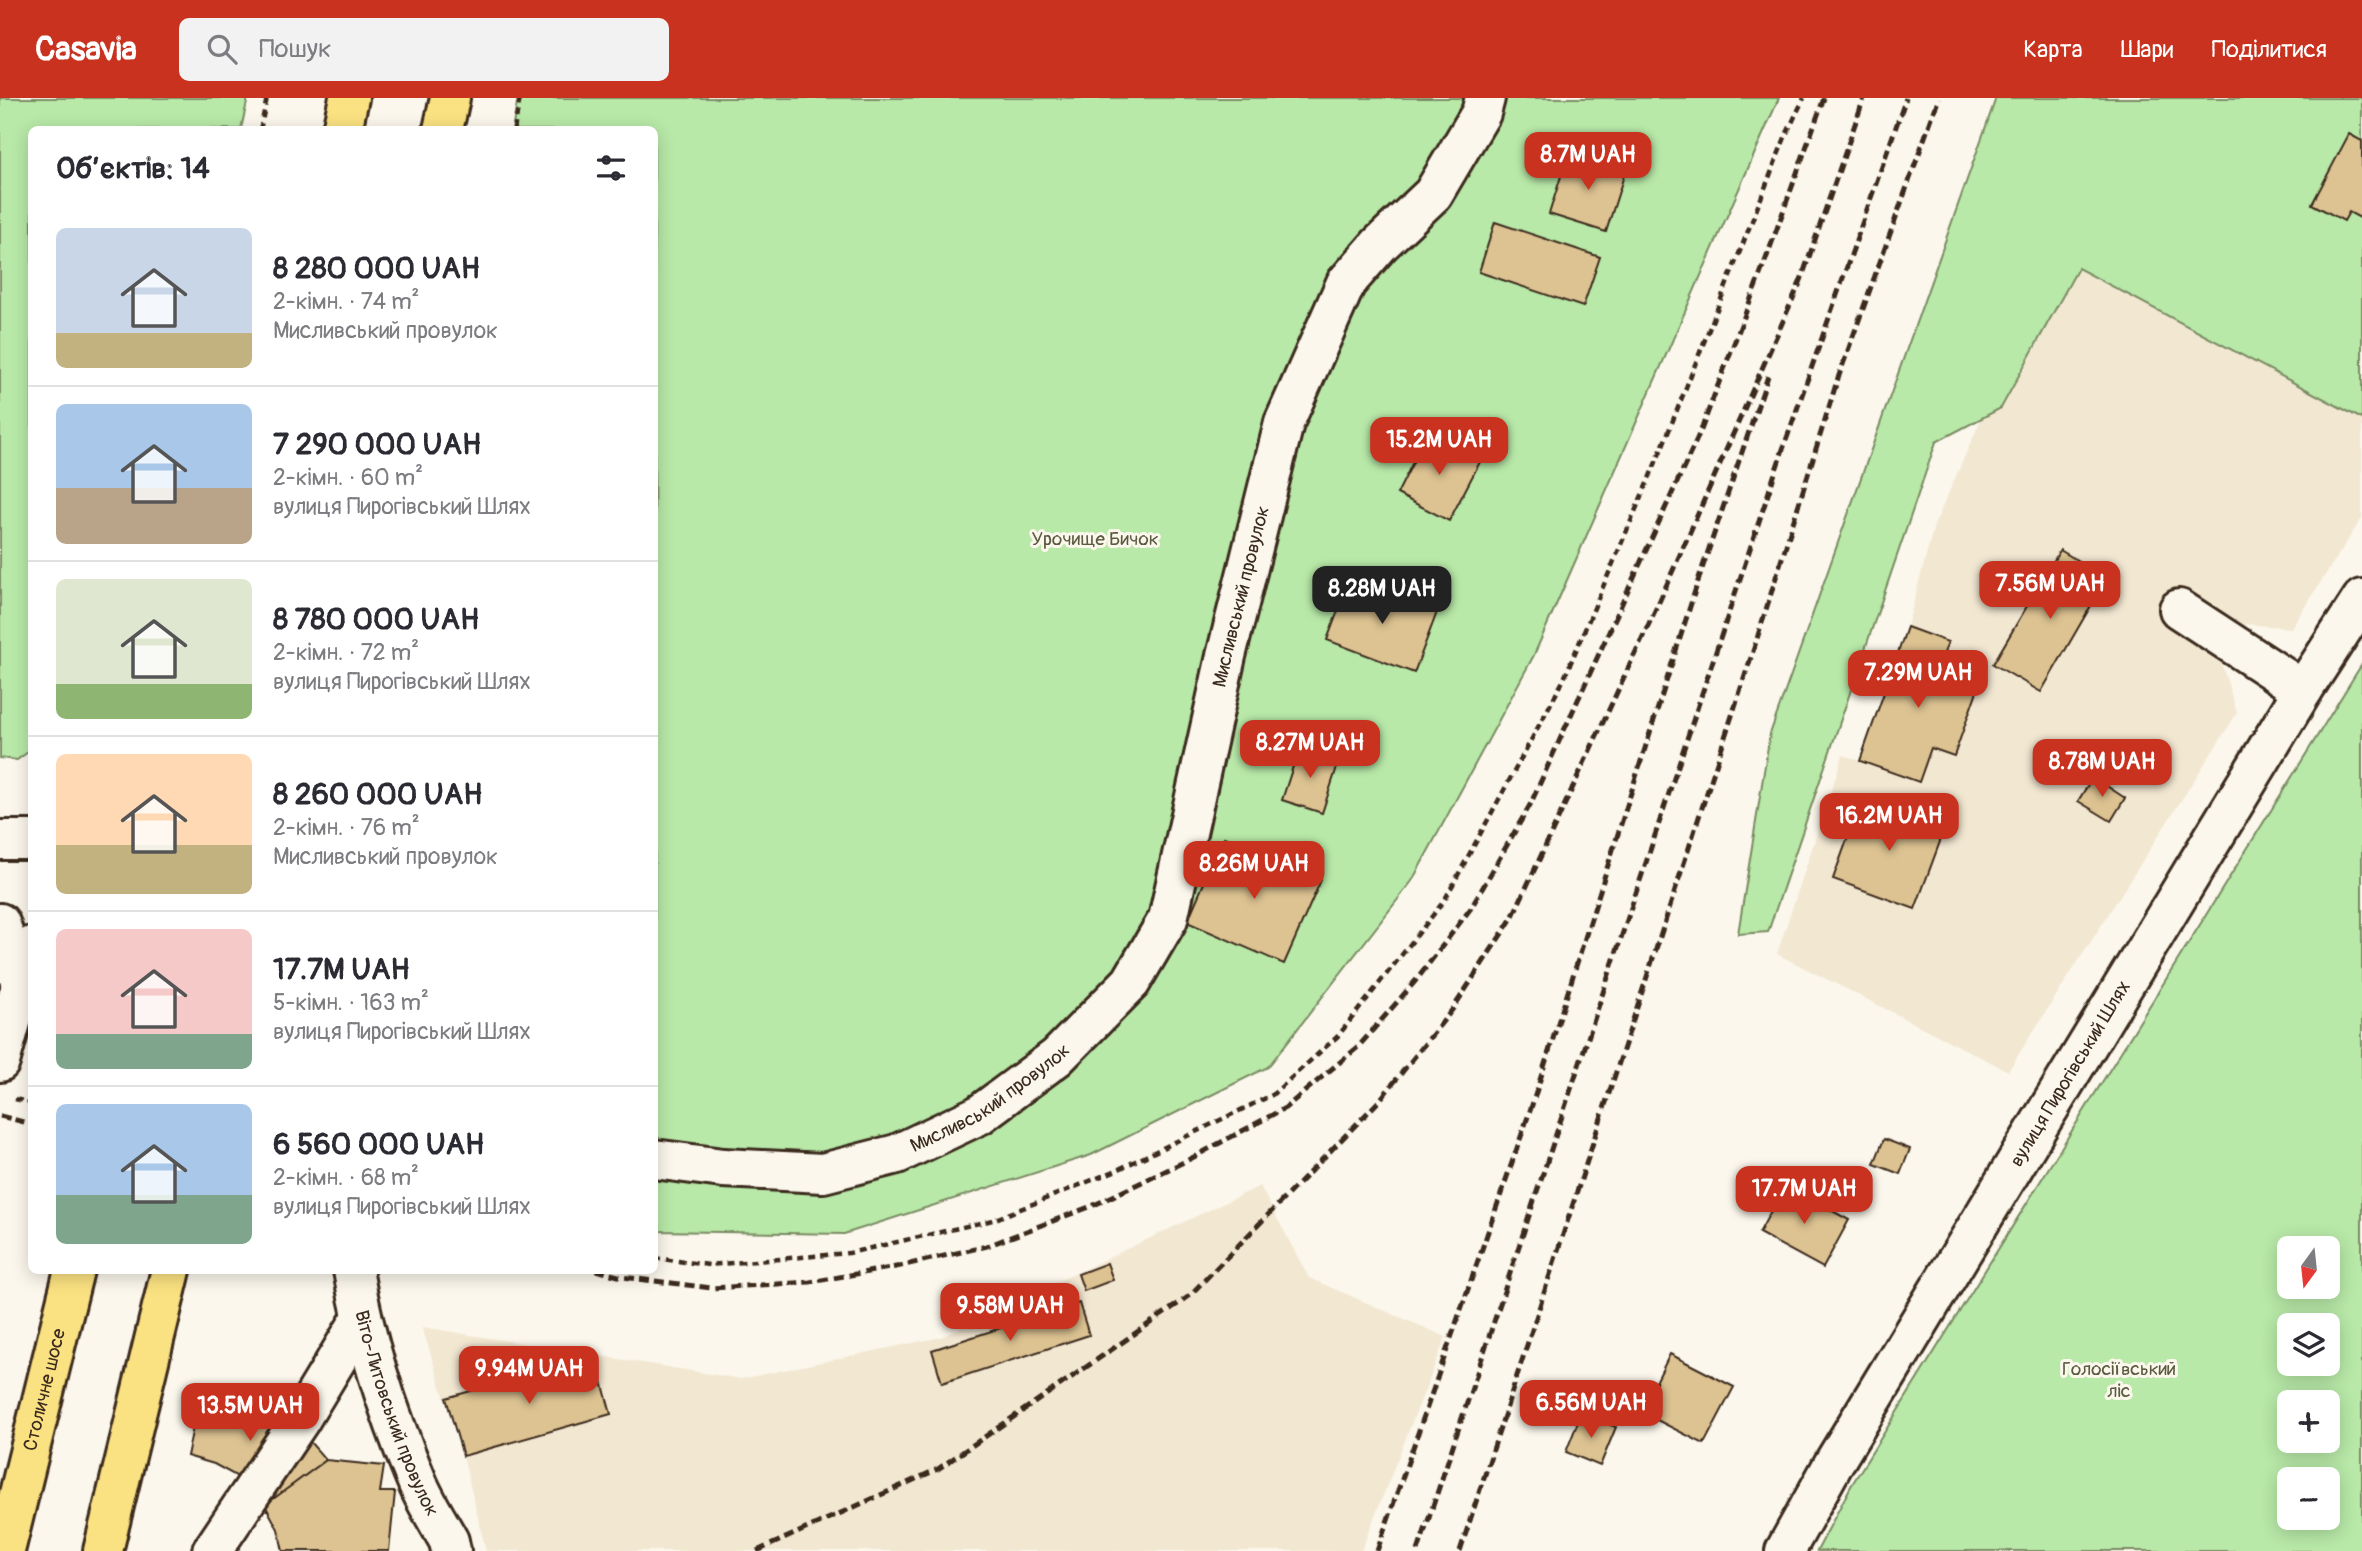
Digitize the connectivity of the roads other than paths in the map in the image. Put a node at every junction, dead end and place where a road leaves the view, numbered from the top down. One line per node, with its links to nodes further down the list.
1 (349, 98): 4 (highway)
2 (450, 98): 5 (highway)
3 (1485, 98): 14 (street, Мисливський провулок)
4 (343, 126)
5 (444, 126)
6 (2362, 599): 8 (street, вулиця Пирогівський Шлях)
7 (2179, 609): 8 (street)
8 (2302, 690): 23 (street, вулиця Пирогівський Шлях)
9 (0, 840): 10 (street)
10 (28, 840)
11 (0, 923): 12 (street)
12 (26, 963): 13 (street)
13 (0, 1062)
14 (658, 1160)
15 (73, 1274): 19 (highway, Столичне шосе)
16 (170, 1274): 20 (highway)
17 (354, 1274): 18 (street, Віто-Литовський провулок)
18 (361, 1320): 21 (street); 22 (street, Віто-Литовський провулок)
19 (5, 1551)
20 (103, 1551)
21 (212, 1551)
22 (451, 1551)
23 (1785, 1551)

